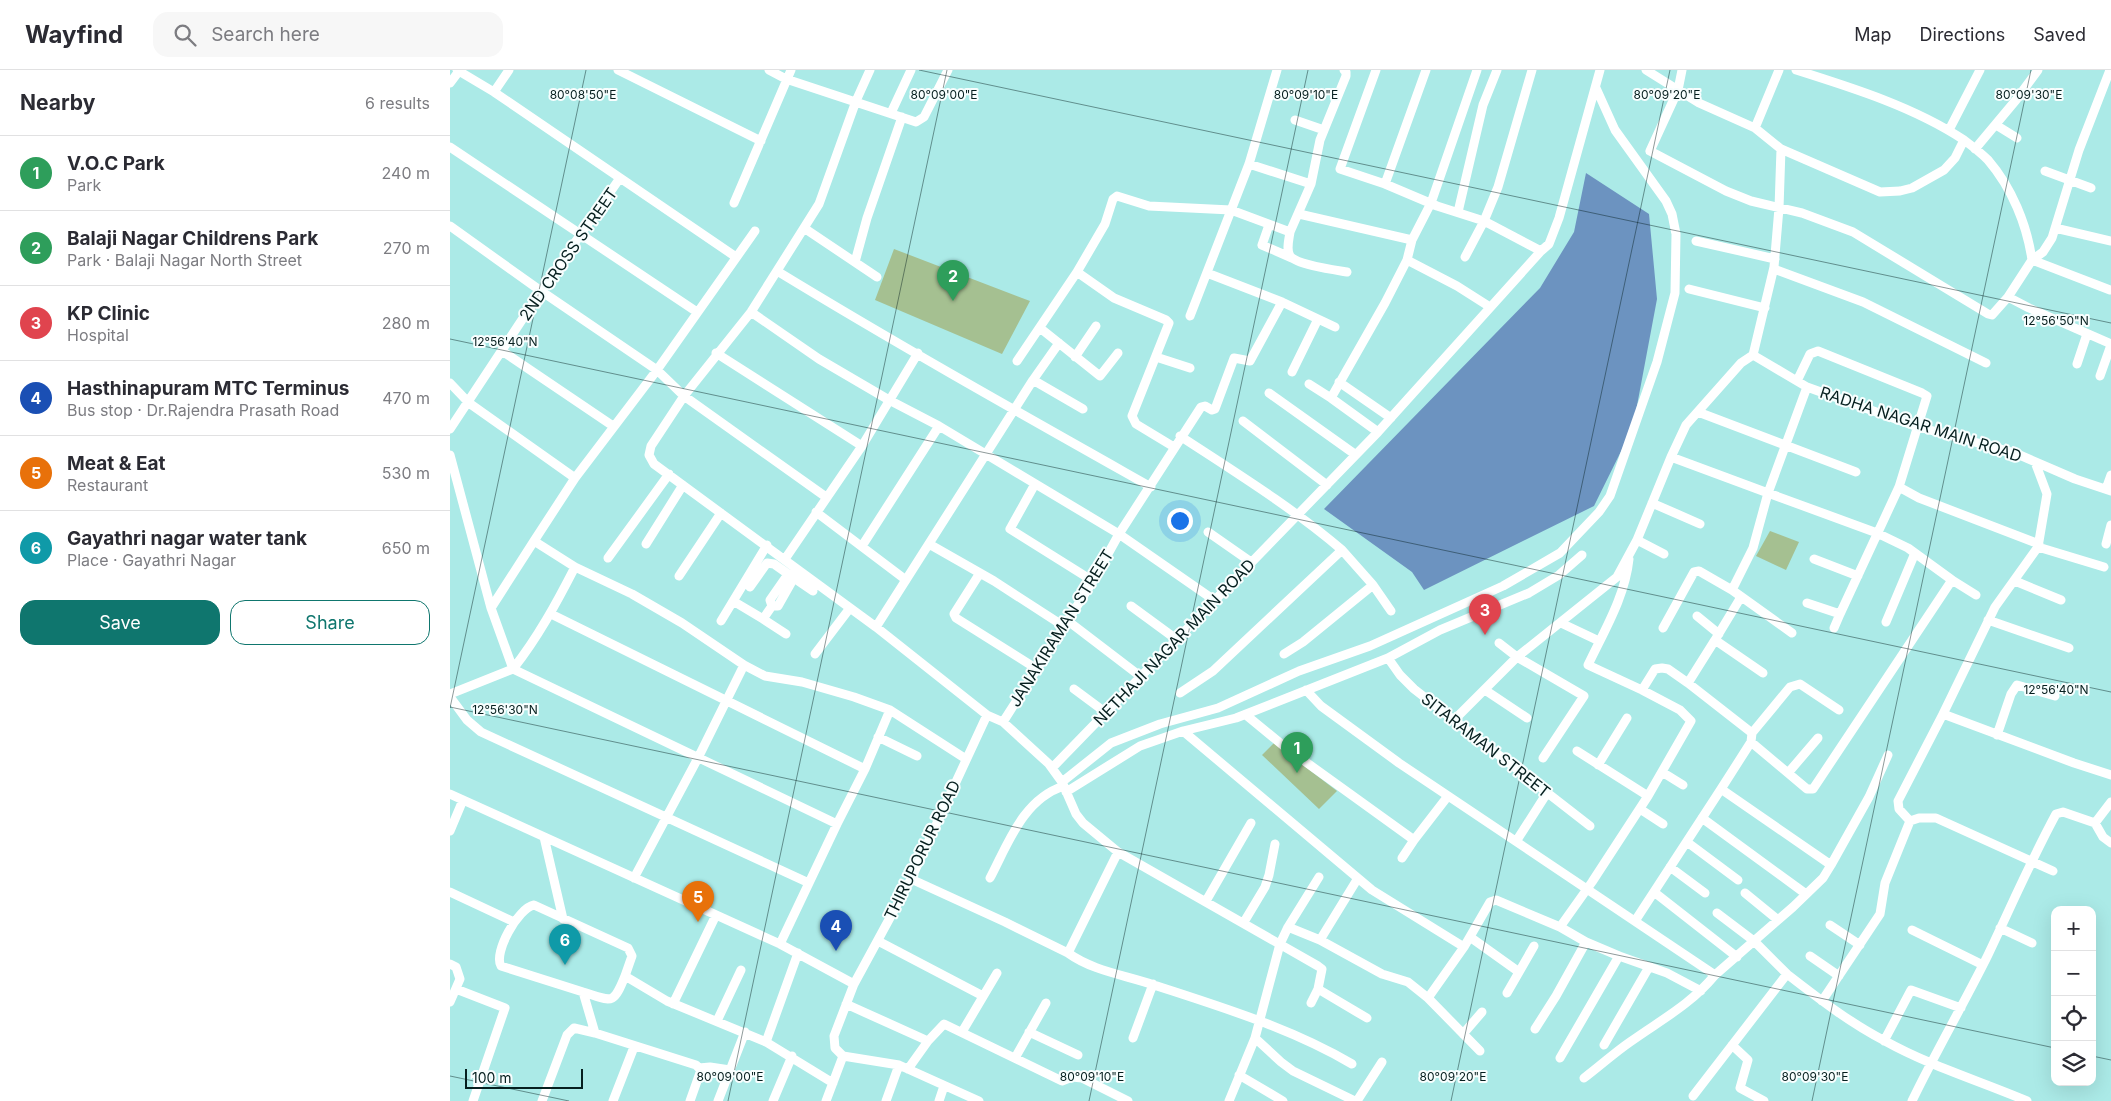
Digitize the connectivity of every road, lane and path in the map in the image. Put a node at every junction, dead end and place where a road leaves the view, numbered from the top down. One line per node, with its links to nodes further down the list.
1 (458, 70): 25 (street); 28 (street)
2 (509, 70): 28 (street)
3 (618, 70): 39 (street)
4 (769, 70): 24 (street)
5 (791, 70): 24 (street)
6 (870, 70): 29 (street)
7 (911, 70): 30 (street)
8 (948, 70): 31 (street)
9 (1277, 70): 45 (street)
10 (1344, 70): 35 (street)
11 (1376, 70): 50 (street)
12 (1426, 70): 50 (street)
13 (1477, 70): 53 (street)
14 (1497, 70): 56 (street)
15 (1532, 70): 58 (street)
16 (1600, 70): 26 (street, NETHAJI NAGAR MAIN ROAD)
17 (1646, 70): 27 (street)
18 (1682, 70): 27 (street)
19 (1780, 70): 34 (street)
20 (1796, 70): 36 (street)
21 (1980, 70): 36 (street)
22 (2038, 70): 33 (street)
23 (2110, 70): 48 (street)
24 (786, 79): 29 (street); 39 (street)
25 (450, 83)
26 (1596, 88): 44 (street); 69 (street, NETHAJI NAGAR MAIN ROAD)
27 (1678, 90): 34 (street); 43 (street)
28 (494, 92): 47 (street)
29 (856, 101): 30 (street); 61 (street)
30 (891, 113): 31 (street)
31 (902, 117): 76 (street)
32 (1295, 120): 35 (street)
33 (1996, 124): 37 (street); 42 (street)
34 (1755, 128): 41 (street)
35 (1324, 130): 49 (street)
36 (1949, 130): 38 (street)
37 (2017, 138)
38 (1964, 140): 41 (street); 42 (street)
39 (761, 141): 52 (street)
40 (450, 147): 65 (street)
41 (1781, 149): 54 (street)
42 (1975, 149): 75 (street)
43 (1650, 151): 44 (street); 54 (street)
44 (1632, 155): 272 (street)
45 (1249, 164): 49 (street); 55 (street)
46 (2045, 171): 48 (street)
47 (620, 178): 65 (street, 2ND CROSS STREET); 70 (street)
48 (2069, 178): 51 (street); 62 (street)
49 (1311, 184): 57 (street)
50 (1385, 184): 53 (street)
51 (2091, 188)
52 (734, 203)
53 (1431, 203): 56 (street); 66 (street)
54 (1779, 208): 73 (street); 86 (street)
55 (1232, 210): 59 (street); 79 (street); 80 (street)
56 (1458, 212): 58 (street)
57 (1300, 214): 64 (street); 66 (street)
58 (1484, 221): 69 (street); 71 (street)
59 (1269, 224): 64 (street); 72 (street)
60 (450, 226): 85 (street)
61 (804, 228): 76 (street); 78 (street)
62 (2055, 228): 68 (street); 75 (street)
63 (755, 231): 70 (street)
64 (1290, 232): 72 (street)
65 (581, 235): 85 (street, 2ND CROSS STREET); 90 (street)
66 (1412, 240): 74 (street)
67 (1696, 241): 73 (street)
68 (2111, 241)
69 (1541, 251): 88 (street, NETHAJI NAGAR MAIN ROAD)
70 (736, 257): 90 (street)
71 (1466, 257)
72 (1292, 258): 81 (street)
73 (1775, 259): 77 (street)
74 (1406, 260): 88 (street); 116 (street)
75 (2032, 260): 84 (street); 86 (street)
76 (855, 262): 82 (street)
77 (1774, 269): 89 (street); 108 (street)
78 (777, 271): 91 (street); 102 (street)
79 (1077, 272): 96 (street); 106 (street)
80 (1207, 272): 87 (street); 92 (street)
81 (1347, 272)
82 (877, 278)
83 (1689, 289): 89 (street)
84 (2110, 290)
85 (541, 291): 100 (street, 2ND CROSS STREET); 111 (street)
86 (2008, 297): 97 (street)
87 (1282, 302): 93 (street); 135 (street, JANAKIRAMAN STREET)
88 (1490, 307): 128 (street, NETHAJI NAGAR MAIN ROAD)
89 (1765, 308): 104 (street)
90 (697, 312): 111 (street)
91 (751, 312): 101 (street); 123 (street)
92 (1190, 316)
93 (1318, 319): 95 (street); 112 (street)
94 (1096, 326): 105 (street)
95 (1335, 327)
96 (1040, 328): 98 (street); 107 (street)
97 (2087, 334): 99 (street); 109 (street)
98 (1059, 344): 105 (street); 114 (street)
99 (2111, 344): 113 (street)
100 (502, 351): 124 (street, 2ND CROSS STREET); 130 (street)
101 (716, 353): 121 (street); 137 (street)
102 (918, 353): 123 (street); 126 (street)
103 (1118, 353): 105 (street)
104 (1753, 355): 115 (street, RADHA NAGAR MAIN ROAD); 127 (street)
105 (1076, 357)
106 (1156, 357): 110 (street); 138 (street)
107 (1017, 361)
108 (1986, 363)
109 (2077, 364)
110 (1190, 368)
111 (657, 370): 121 (street); 130 (street)
112 (1292, 372)
113 (2100, 376)
114 (1033, 380): 125 (street); 126 (street)
115 (1797, 381): 119 (street, RADHA NAGAR MAIN ROAD); 132 (street)
116 (1339, 382): 122 (street); 128 (street)
117 (450, 383): 124 (street)
118 (1309, 384): 122 (street)
119 (1807, 387): 132 (street, RADHA NAGAR MAIN ROAD); 136 (street)
120 (1269, 393): 141 (street)
121 (684, 396): 145 (street); 155 (street)
122 (1331, 398): 134 (street)
123 (889, 400): 131 (street); 137 (street)
124 (469, 403): 133 (street, 2ND CROSS STREET); 147 (street)
125 (1083, 409)
126 (1014, 410): 140 (street); 151 (street)
127 (1698, 412): 136 (street); 142 (street)
128 (1391, 418): 134 (street, NETHAJI NAGAR MAIN ROAD)
129 (1244, 421): 150 (street)
130 (613, 426): 147 (street)
131 (939, 426): 140 (street); 171 (street)
132 (1918, 426): 143 (street, RADHA NAGAR MAIN ROAD); 152 (street)
133 (450, 429)
134 (1378, 432): 141 (street, NETHAJI NAGAR MAIN ROAD)
135 (1180, 436): 138 (street, JANAKIRAMAN STREET); 159 (street)
136 (1786, 445): 144 (street); 154 (street)
137 (862, 446): 155 (street)
138 (1174, 447): 151 (street, JANAKIRAMAN STREET)
139 (450, 455): 204 (street)
140 (986, 455): 148 (street); 168 (street)
141 (1356, 455): 150 (street, NETHAJI NAGAR MAIN ROAD)
142 (1671, 457): 154 (street); 156 (street)
143 (2035, 462): 153 (street, RADHA NAGAR MAIN ROAD); 172 (street)
144 (1856, 472)
145 (669, 474): 149 (street); 178 (street)
146 (2111, 475): 153 (street)
147 (575, 478): 166 (street)
148 (1035, 484): 164 (street); 191 (street)
149 (683, 485): 157 (street); 167 (street)
150 (1327, 485): 159 (street, NETHAJI NAGAR MAIN ROAD)
151 (1151, 486): 164 (street, JANAKIRAMAN STREET)
152 (1899, 487): 163 (street); 172 (street)
153 (2108, 490)
154 (1768, 493): 163 (street); 195 (street)
155 (826, 497): 158 (street)
156 (1652, 503): 160 (street); 165 (street)
157 (721, 512): 170 (street); 186 (street)
158 (816, 512): 171 (street); 179 (street)
159 (1296, 516): 173 (street); 181 (street, NETHAJI NAGAR MAIN ROAD)
160 (1700, 524)
161 (2111, 525): 169 (street)
162 (1208, 532): 181 (street)
163 (1878, 533): 175 (street); 187 (street)
164 (1119, 534): 191 (street, JANAKIRAMAN STREET); 199 (street)
165 (1637, 540): 174 (street); 177 (street)
166 (534, 541): 182 (street); 204 (street)
167 (646, 544)
168 (929, 544): 185 (street); 189 (street)
169 (2106, 544)
170 (766, 545): 179 (street); 201 (street)
171 (862, 546): 189 (street)
172 (2038, 546): 184 (street); 192 (street)
173 (1342, 550): 193 (street); 240 (street)
174 (1664, 554)
175 (1915, 554): 190 (street); 213 (street)
176 (1582, 555): 229 (street)
177 (1629, 556): 214 (street); 223 (street)
178 (608, 558)
179 (785, 558): 183 (street)
180 (1814, 559): 187 (street)
181 (1251, 562): 199 (street, NETHAJI NAGAR MAIN ROAD)
182 (574, 567): 207 (street); 230 (street)
183 (796, 567): 188 (street); 205 (street)
184 (2104, 567)
185 (980, 573): 215 (street); 232 (street)
186 (679, 576)
187 (1858, 576): 208 (street)
188 (790, 577): 194 (street); 196 (street); 210 (street)
189 (906, 580): 216 (street)
190 (1952, 580): 197 (street); 269 (street)
191 (1093, 581): 215 (street, JANAKIRAMAN STREET)
192 (2015, 581): 200 (street); 211 (street)
193 (1374, 585): 206 (street); 227 (street)
194 (750, 587)
195 (1732, 590): 198 (street); 217 (street)
196 (813, 591)
197 (1976, 594)
198 (1741, 597): 219 (street); 221 (street)
199 (1214, 600): 222 (street, NETHAJI NAGAR MAIN ROAD)
200 (2061, 600)
201 (733, 601): 210 (street); 212 (street)
202 (1807, 603): 208 (street)
203 (1131, 606): 222 (street)
204 (491, 608): 231 (street)
205 (850, 608): 216 (street); 226 (street)
206 (1391, 611)
207 (551, 614): 231 (street); 243 (street)
208 (1840, 614): 218 (street)
209 (1697, 616): 221 (street)
210 (763, 620): 220 (street)
211 (1988, 620): 225 (street); 247 (street)
212 (721, 621)
213 (1886, 622)
214 (1561, 623): 223 (street); 228 (street)
215 (1066, 624): 232 (street, JANAKIRAMAN STREET); 234 (street)
216 (876, 627): 248 (street)
217 (1663, 628)
218 (1834, 628)
219 (1792, 633)
220 (786, 634)
221 (1717, 637): 233 (street); 235 (street)
222 (1176, 639): 234 (street, NETHAJI NAGAR MAIN ROAD)
223 (1599, 641): 239 (street)
224 (1499, 643): 228 (street)
225 (2069, 648)
226 (815, 654)
227 (1284, 654)
228 (1517, 657): 238 (street); 263 (street)
229 (1388, 658): 237 (street); 252 (street, SITARAMAN STREET)
230 (744, 665): 243 (street); 244 (street)
231 (513, 669): 241 (street); 262 (street)
232 (1037, 669): 253 (street, JANAKIRAMAN STREET)
233 (1763, 673)
234 (1140, 676): 246 (street, NETHAJI NAGAR MAIN ROAD)
235 (1688, 683): 239 (street); 257 (street)
236 (1074, 689): 246 (street)
237 (1306, 690): 249 (street); 276 (street)
238 (1485, 690): 250 (street); 252 (street)
239 (1642, 690): 268 (street)
240 (1180, 693)
241 (450, 696): 281 (street)
242 (2055, 696): 255 (street)
243 (726, 701): 262 (street); 267 (street)
244 (890, 710): 256 (street); 264 (street)
245 (1839, 710): 257 (street)
246 (1105, 712): 266 (street, NETHAJI NAGAR MAIN ROAD)
247 (1944, 714): 255 (street); 283 (street)
248 (988, 715): 253 (street); 264 (street, THIRUPORUR ROAD)
249 (1246, 715): 254 (street); 291 (street)
250 (1527, 718)
251 (1627, 718): 265 (street)
252 (1455, 720): 274 (street, SITARAMAN STREET)
253 (1002, 722): 266 (street)
254 (1183, 731): 272 (street); 305 (street)
255 (1997, 735): 270 (street)
256 (878, 737): 261 (street); 267 (street)
257 (1752, 738): 269 (street); 273 (street)
258 (1818, 738): 269 (street)
259 (1577, 752): 265 (street)
260 (1888, 755): 299 (street)
261 (917, 756)
262 (698, 758): 281 (street); 286 (street)
263 (1543, 758)
264 (966, 759): 306 (street, THIRUPORUR ROAD)
265 (1598, 765): 277 (street)
266 (1052, 768): 272 (street)
267 (865, 770): 286 (street)
268 (1662, 772): 271 (street); 277 (street)
269 (1788, 773)
270 (2111, 775)
271 (1683, 785)
272 (1064, 787): 296 (street); 304 (street)
273 (1721, 789): 282 (street); 299 (street)
274 (1547, 793): 288 (street, SITARAMAN STREET); 292 (street)
275 (450, 794): 278 (street)
276 (1448, 796): 291 (street); 292 (street)
277 (1648, 796): 280 (street)
278 (463, 800): 289 (street); 290 (street)
279 (2111, 802): 285 (street)
280 (1640, 808): 287 (street); 309 (street)
281 (667, 817): 303 (street); 308 (street)
282 (1702, 818): 293 (street); 314 (street)
283 (1910, 821): 298 (street); 336 (street)
284 (1251, 823): 315 (street)
285 (2095, 823): 294 (street); 298 (street)
286 (837, 824): 308 (street)
287 (1662, 824)
288 (1590, 826)
289 (450, 831)
290 (544, 837): 303 (street); 318 (street)
291 (1414, 840): 297 (street)
292 (1517, 840): 309 (street)
293 (1687, 842): 300 (street); 307 (street)
294 (2111, 843)
295 (1275, 844): 322 (street)
296 (1118, 852): 315 (street); 340 (street)
297 (1402, 858)
298 (2031, 861): 301 (street); 326 (street)
299 (1832, 865): 314 (street)
300 (1670, 867): 311 (street); 312 (street)
301 (2053, 871)
302 (1319, 877): 324 (street)
303 (634, 878): 317 (street)
304 (990, 878)
305 (1358, 878): 329 (street); 338 (street)
306 (911, 879): 330 (street, THIRUPORUR ROAD); 340 (street)
307 (1738, 880)
308 (809, 884): 334 (street)
309 (1587, 890): 320 (street); 325 (street)
310 (450, 892): 321 (street)
311 (1654, 892): 320 (street); 343 (street)
312 (1705, 893)
313 (1745, 893): 319 (street)
314 (1806, 894): 319 (street)
315 (1206, 901): 322 (street)
316 (1717, 913): 331 (street)
317 (716, 915): 334 (street); 367 (street)
318 (563, 919): 321 (street); 352 (street)
319 (1778, 920): 331 (street)
320 (1635, 921): 351 (street)
321 (514, 922): 358 (street)
322 (1244, 922): 335 (street)
323 (1830, 925): 336 (street)
324 (1288, 927): 329 (street); 335 (street)
325 (1560, 927): 328 (street); 332 (street)
326 (2000, 928): 333 (street); 345 (street)
327 (1912, 930): 345 (street)
328 (1470, 937): 338 (street); 348 (street)
329 (1320, 940): 362 (street)
330 (878, 941): 354 (street, THIRUPORUR ROAD); 361 (street)
331 (1754, 941): 343 (street); 350 (street)
332 (1586, 942): 341 (street); 374 (street)
333 (2032, 943)
334 (780, 944): 339 (street)
335 (1280, 944): 357 (street); 372 (street)
336 (1860, 945): 353 (street)
337 (1534, 946): 348 (street)
338 (1464, 947): 362 (street)
339 (798, 953): 354 (street); 384 (street)
340 (1068, 953): 355 (street)
341 (1619, 956): 346 (street); 393 (street)
342 (1810, 956): 353 (street)
343 (1737, 957): 351 (street)
344 (450, 964): 356 (street)
345 (1983, 964): 369 (street)
346 (1649, 967): 359 (street); 385 (street)
347 (741, 970): 373 (street)
348 (1519, 972): 360 (street)
349 (997, 973): 361 (street)
350 (1787, 974): 363 (street); 386 (street)
351 (1715, 975): 359 (street)
352 (624, 976): 358 (street); 367 (street)
353 (1839, 976): 363 (street)
354 (854, 984): 368 (street, THIRUPORUR ROAD)
355 (1153, 984): 372 (street); 380 (street)
356 (456, 989): 364 (street); 406 (street)
357 (1318, 989): 366 (street); 371 (street)
358 (583, 992): 378 (street)
359 (1701, 992): 402 (street)
360 (1507, 993)
361 (983, 996): 376 (street)
362 (1428, 998): 379 (street)
363 (1822, 1001): 383 (street)
364 (450, 1002)
365 (1046, 1003): 377 (street)
366 (1311, 1003)
367 (673, 1004): 373 (street)
368 (846, 1004): 382 (street); 391 (street, THIRUPORUR ROAD)
369 (1962, 1008): 383 (street); 395 (street)
370 (1482, 1012): 379 (street)
371 (1367, 1018)
372 (1258, 1020): 381 (street); 396 (street)
373 (717, 1021): 375 (street)
374 (1535, 1029)
375 (745, 1032): 384 (street); 400 (street)
376 (962, 1032): 382 (street); 392 (street)
377 (1029, 1032): 389 (street); 392 (street)
378 (595, 1033): 387 (street); 407 (street)
379 (1463, 1034): 388 (street)
380 (1133, 1038)
381 (1255, 1038): 401 (street); 419 (street)
382 (928, 1041): 399 (street)
383 (1884, 1041): 395 (street)
384 (766, 1042): 390 (street)
385 (1604, 1045)
386 (1732, 1045): 405 (street); 420 (street)
387 (634, 1046): 398 (street); 408 (street)
388 (1480, 1051)
389 (1078, 1055)
390 (792, 1056): 403 (street); 411 (street)
391 (843, 1056): 397 (street); 403 (street)
392 (1015, 1058): 416 (street)
393 (1560, 1058)
394 (1382, 1062): 419 (street)
395 (1930, 1063): 421 (street); 422 (street)
396 (1352, 1064)
397 (898, 1065): 399 (street); 413 (street)
398 (699, 1068): 400 (street); 409 (street)
399 (908, 1069): 404 (street)
400 (730, 1070): 410 (street)
401 (1239, 1075): 417 (street); 418 (street)
402 (1584, 1078)
403 (833, 1083): 412 (street)
404 (944, 1086): 414 (street); 415 (street)
405 (1693, 1096)
406 (472, 1101)
407 (542, 1101)
408 (613, 1101)
409 (690, 1101)
410 (718, 1101)
411 (773, 1101)
412 (826, 1101)
413 (886, 1101)
414 (939, 1101)
415 (979, 1101)
416 (1128, 1101)
417 (1228, 1101)
418 (1283, 1101)
419 (1356, 1101)
420 (1764, 1101)
421 (1912, 1101)
422 (2027, 1101)

